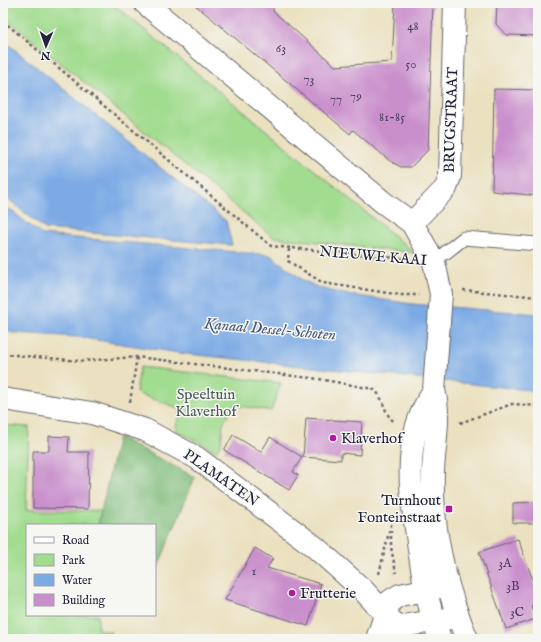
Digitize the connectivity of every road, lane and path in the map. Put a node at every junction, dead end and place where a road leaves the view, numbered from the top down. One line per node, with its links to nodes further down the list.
1 (145, 3): 4 (street, NIEUWE KAAI)
2 (455, 3): 4 (street, BRUGSTRAAT)
3 (3, 21): 6 (path, NIEUWE KAAI)
4 (412, 223): 7 (street, NIEUWE KAAI)
5 (538, 244): 7 (lane)
6 (289, 249): 7 (path, NIEUWE KAAI); 8 (path)
7 (439, 257): 8 (street)
8 (441, 295): 9 (path); 12 (street)
9 (538, 297)
10 (3, 354): 11 (path)
11 (137, 357): 15 (path); 17 (path)
12 (435, 386): 19 (street); 20 (street)
13 (3, 399): 15 (street, PLAMATEN)
14 (538, 406): 16 (path)
15 (127, 424): 21 (street, PLAMATEN)
16 (458, 424)
17 (400, 425)
18 (390, 526): 21 (path)
19 (447, 586): 20 (street); 22 (street)
20 (425, 589): 21 (street); 23 (street)
21 (378, 606): 24 (street, PLAMATEN); 25 (street)
22 (458, 617): 23 (street); 26 (street)
23 (437, 630): 24 (street)
24 (391, 635)
25 (377, 639)
26 (467, 639)

